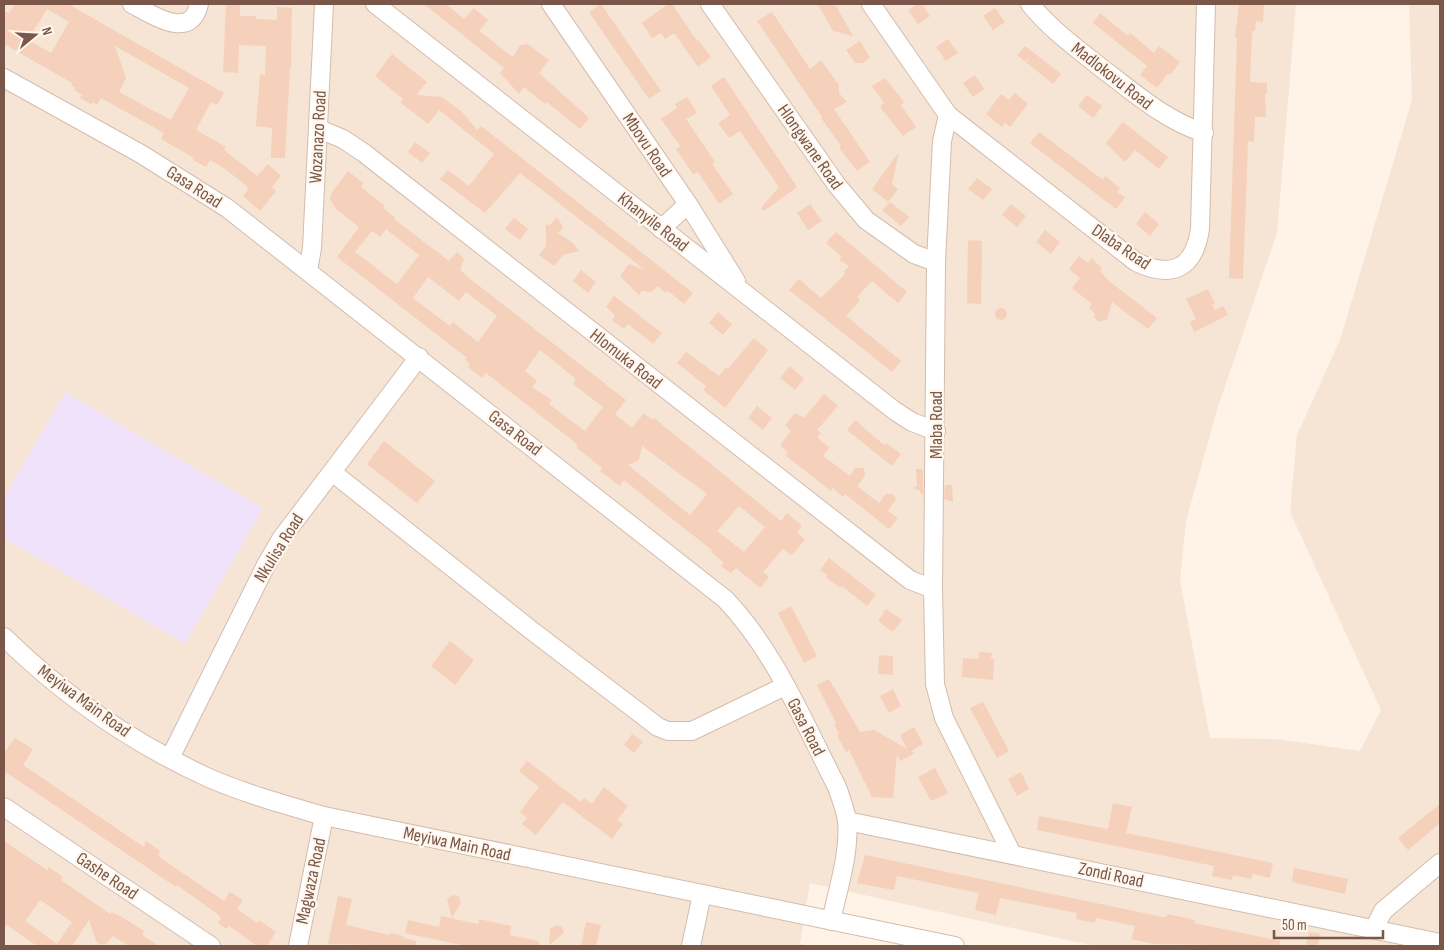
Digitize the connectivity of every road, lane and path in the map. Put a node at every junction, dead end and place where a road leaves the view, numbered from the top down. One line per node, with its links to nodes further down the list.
1 (132, 4): 2 (street)
2 (199, 4)
3 (324, 4): 12 (street, Wozanazo Road)
4 (375, 4): 15 (street, Khanyile Road)
5 (551, 4): 14 (street, Mbovu Road)
6 (710, 4): 16 (street, Hlongwane Road)
7 (871, 4): 11 (street)
8 (1030, 4): 13 (street, Madlokovu Road)
9 (1206, 4): 13 (street, Dlaba Road)
10 (4, 78): 17 (street, Gasa Road)
11 (948, 115): 13 (street, Dlaba Road); 16 (street, Mlaba Road)
12 (319, 129): 17 (street, Wozanazo Road); 22 (street, Hlomuka Road)
13 (1204, 133)
14 (688, 204): 15 (street); 18 (street, Mbovu Road)
15 (661, 229): 18 (street, Khanyile Road)
16 (936, 262): 20 (street, Mlaba Road)
17 (308, 270): 19 (street, Gasa Road)
18 (740, 288): 20 (street, Khanyile Road)
19 (419, 357): 21 (street, Nkulisa Road); 24 (street, Gasa Road)
20 (936, 431): 22 (street, Mlaba Road)
21 (332, 472): 24 (street); 25 (street, Nkulisa Road)
22 (933, 589): 29 (street, Mlaba Road)
23 (4, 637): 25 (street, Meyiwa Main Road)
24 (785, 686): 28 (street, Gasa Road)
25 (170, 758): 27 (street, Meyiwa Main Road)
26 (4, 807): 35 (street, Gashe Road)
27 (324, 816): 31 (street, Meyiwa Main Road); 36 (street, Magwaza Road)
28 (847, 821): 29 (street, Zondi Road); 32 (street, Gasa Road)
29 (1012, 854): 33 (street, Zondi Road)
30 (1440, 863): 33 (street)
31 (702, 894): 32 (street, Meyiwa Main Road); 37 (street)
32 (831, 921): 38 (street, Meyiwa Main Road)
33 (1374, 929): 34 (street, Zondi Road)
34 (1440, 943)
35 (211, 946)
36 (298, 946)
37 (691, 946)
38 (955, 946)

